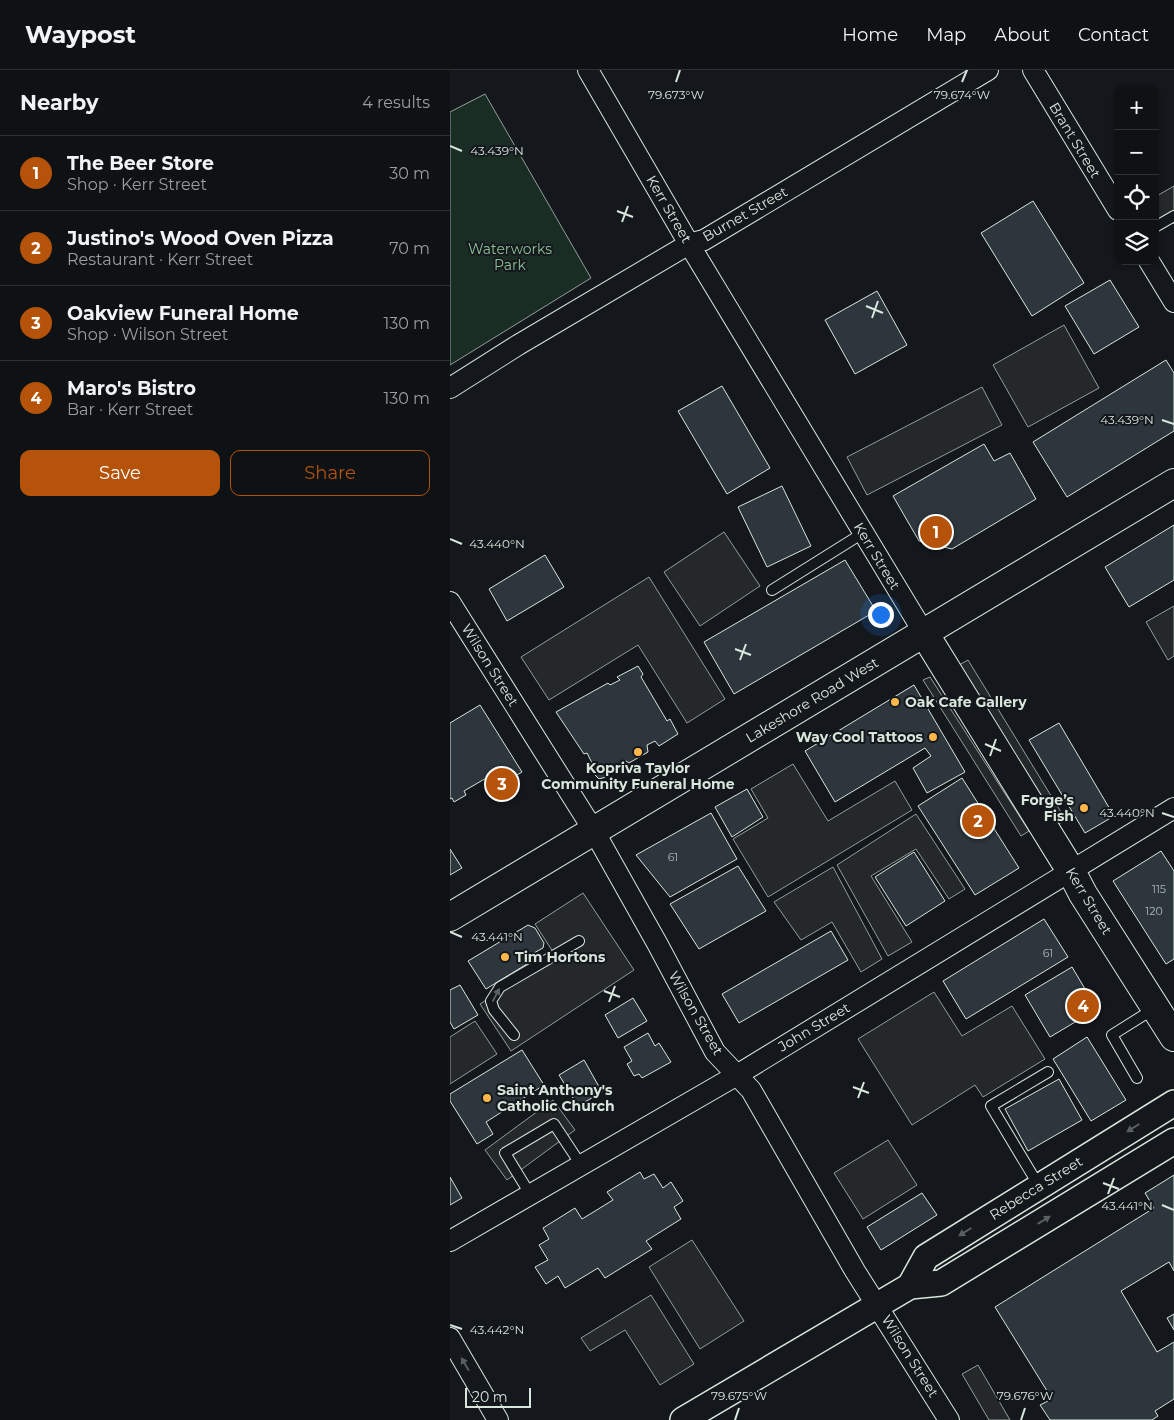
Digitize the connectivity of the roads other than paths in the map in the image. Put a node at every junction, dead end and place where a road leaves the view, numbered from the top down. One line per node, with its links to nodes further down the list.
1 (588, 70): 7 (street, Kerr Street)
2 (988, 70): 7 (street, Burnet Street)
3 (1033, 70): 4 (street, Brant Street)
4 (1114, 203)
5 (1174, 216): 6 (lane)
6 (1159, 225)
7 (689, 244): 10 (street, Burnet Street); 12 (street, Kerr Street)
8 (1151, 265): 9 (street)
9 (1174, 302)
10 (450, 388)
11 (1174, 483): 15 (main road, Lakeshore Road West)
12 (863, 533): 13 (lane); 15 (street, Kerr Street)
13 (772, 590)
14 (450, 602): 17 (street, Wilson Street)
15 (924, 633): 17 (main road, Lakeshore Road West); 18 (main road, Kerr Street)
16 (1174, 808): 18 (street, John Street)
17 (594, 831): 19 (main road, Lakeshore Road West); 25 (street, Wilson Street)
18 (1071, 871): 21 (main road, Kerr Street); 25 (street, John Street)
19 (450, 917)
20 (579, 941): 22 (lane, one-way to 20)
21 (1155, 1008): 23 (main road, Kerr Street); 26 (lane)
22 (514, 1036)
23 (1174, 1037)
24 (1048, 1072): 30 (lane)
25 (737, 1075): 29 (street, John Street); 34 (street, Wilson Street)
26 (1138, 1078)
27 (1174, 1102): 30 (street, Rebecca Street, one-way to 30)
28 (1174, 1141): 33 (street, one-way to 28)
29 (581, 1165): 31 (street, John Street); 31 (lane)
30 (1039, 1186): 33 (street, Rebecca Street, one-way to 33)
31 (530, 1194): 32 (street, John Street)
32 (450, 1241)
33 (910, 1286): 34 (street)
34 (877, 1305): 37 (street); 38 (street, Wilson Street)
35 (450, 1338): 36 (street, one-way to 35)
36 (498, 1420)
37 (682, 1420)
38 (949, 1420)

